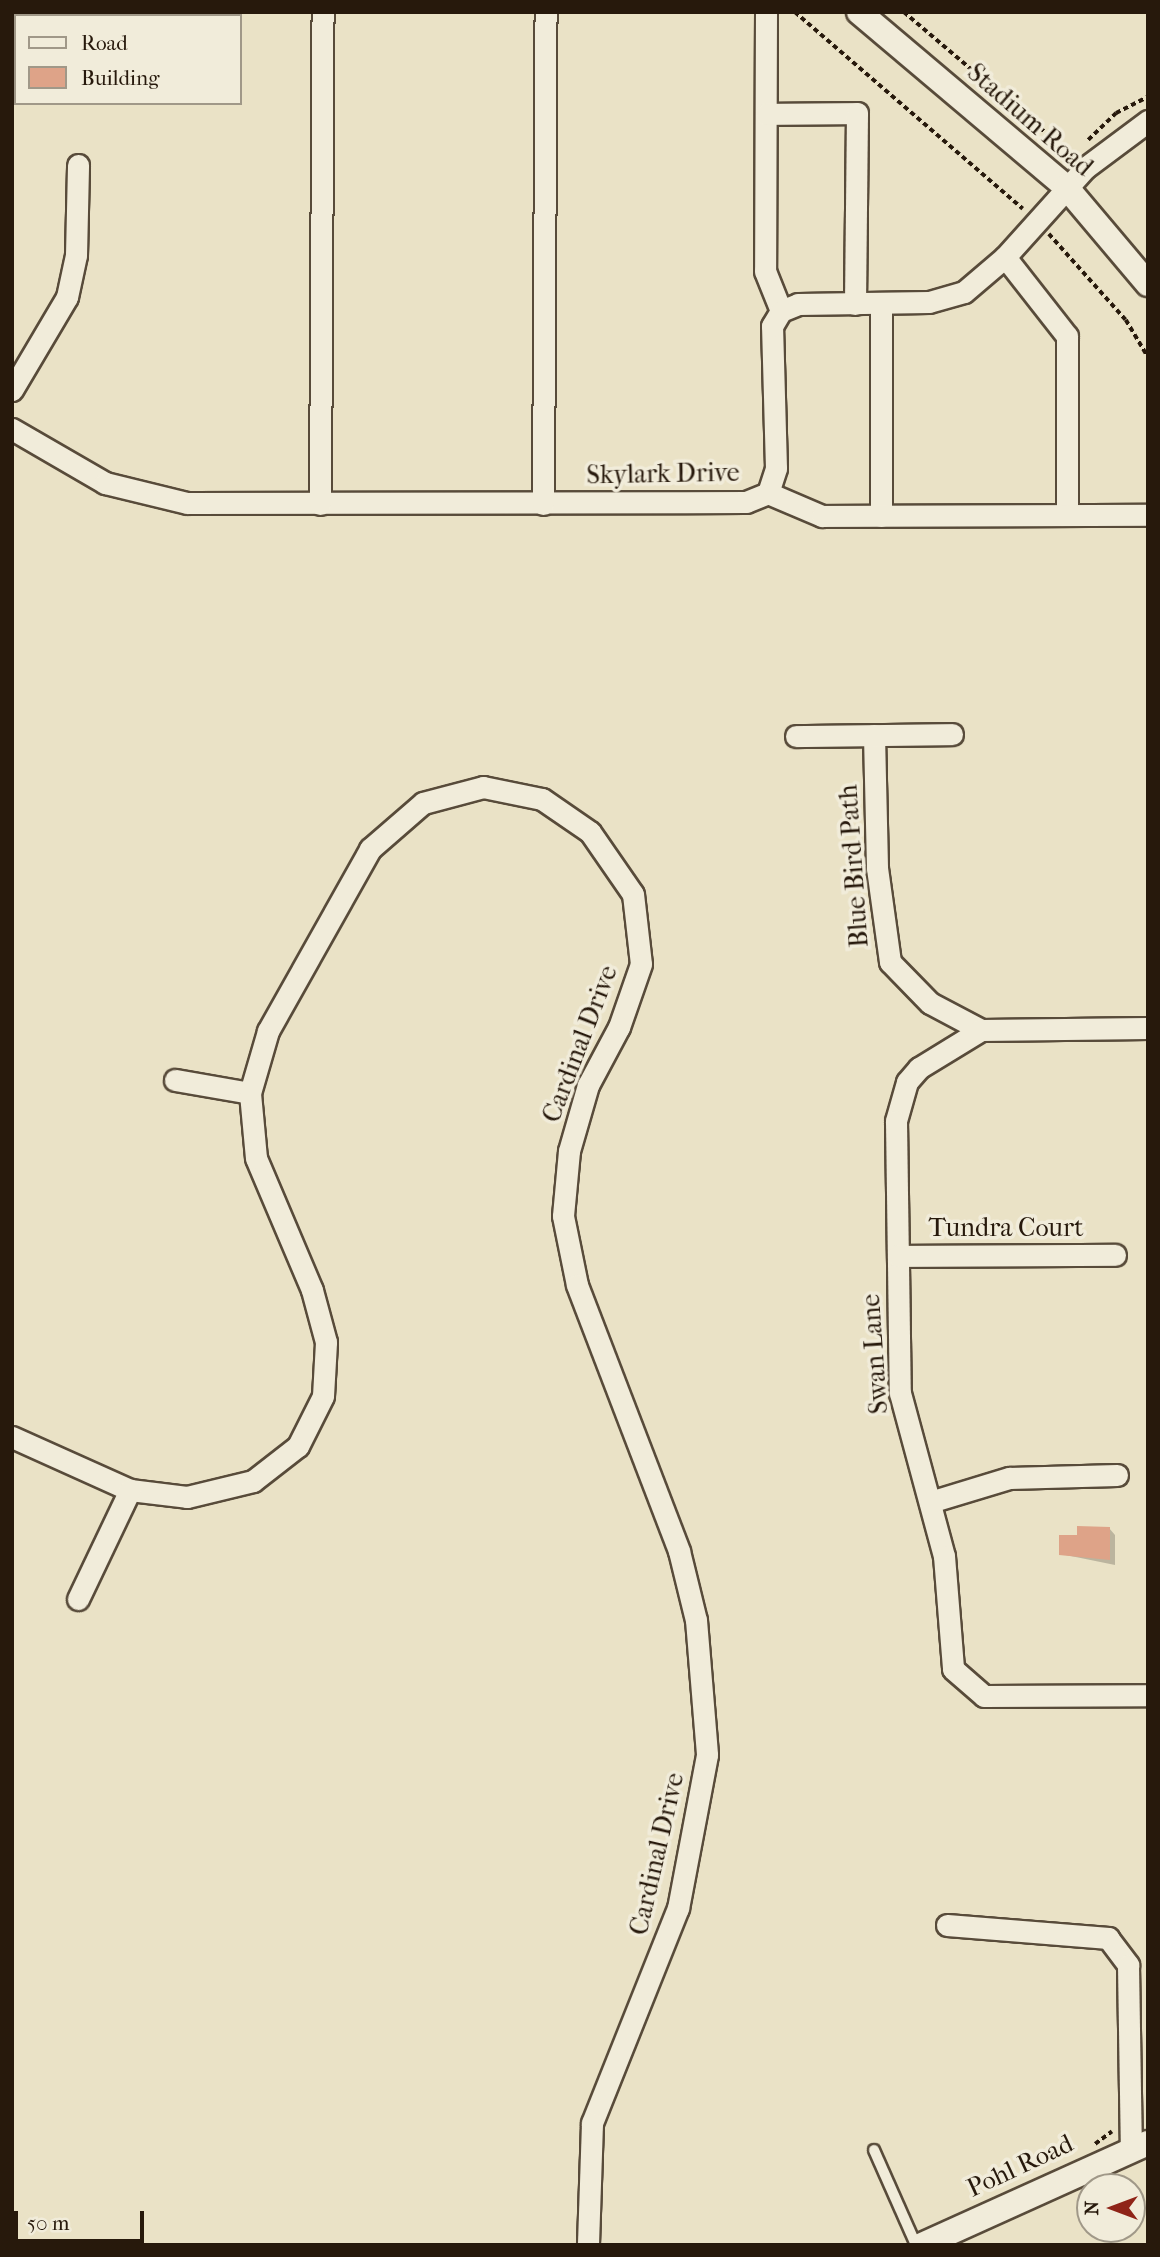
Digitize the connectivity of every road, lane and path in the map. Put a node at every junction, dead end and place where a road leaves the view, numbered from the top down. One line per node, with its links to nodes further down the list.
1 (323, 12): 22 (street)
2 (546, 12): 23 (street)
3 (766, 12): 8 (street)
4 (795, 12): 12 (path)
5 (859, 12): 11 (street, Stadium Road)
6 (904, 12): 7 (path)
7 (1148, 97)
8 (766, 114): 15 (street); 17 (street)
9 (1148, 121): 11 (street)
10 (78, 165): 19 (street)
11 (1066, 187): 12 (street); 14 (street, Stadium Road)
12 (1038, 222): 13 (street); 18 (path)
13 (1005, 257): 16 (street); 24 (street)
14 (1148, 284)
15 (855, 304): 16 (street); 17 (street)
16 (881, 304): 26 (street)
17 (781, 311): 21 (street, Skylark Drive)
18 (1148, 357)
19 (12, 390)
20 (12, 429): 22 (street, Skylark Drive)
21 (768, 494): 23 (street, Skylark Drive); 26 (street)
22 (320, 504): 23 (street, Skylark Drive)
23 (542, 505)
24 (1067, 515): 25 (street); 26 (street)
25 (1148, 515)
26 (881, 516)
27 (952, 734): 28 (street)
28 (874, 735): 29 (street); 31 (street, Blue Bird Path)
29 (796, 736)
30 (1148, 1028): 31 (street, Swan Lane)
31 (981, 1030): 35 (street, Swan Lane)
32 (175, 1080): 33 (street)
33 (250, 1093): 38 (street, Cardinal Drive); 45 (street, Cardinal Drive)
34 (1115, 1255): 35 (street, Tundra Court)
35 (898, 1256): 39 (street, Swan Lane)
36 (12, 1437): 38 (street, Cardinal Drive)
37 (1117, 1475): 39 (street)
38 (130, 1490): 40 (street)
39 (930, 1502): 41 (street, Swan Lane)
40 (78, 1599)
41 (1148, 1695)
42 (947, 1925): 43 (street)
43 (1143, 2143): 47 (street, Pohl Road)
44 (874, 2150): 46 (lane)
45 (588, 2245)
46 (916, 2245)
47 (922, 2245)

